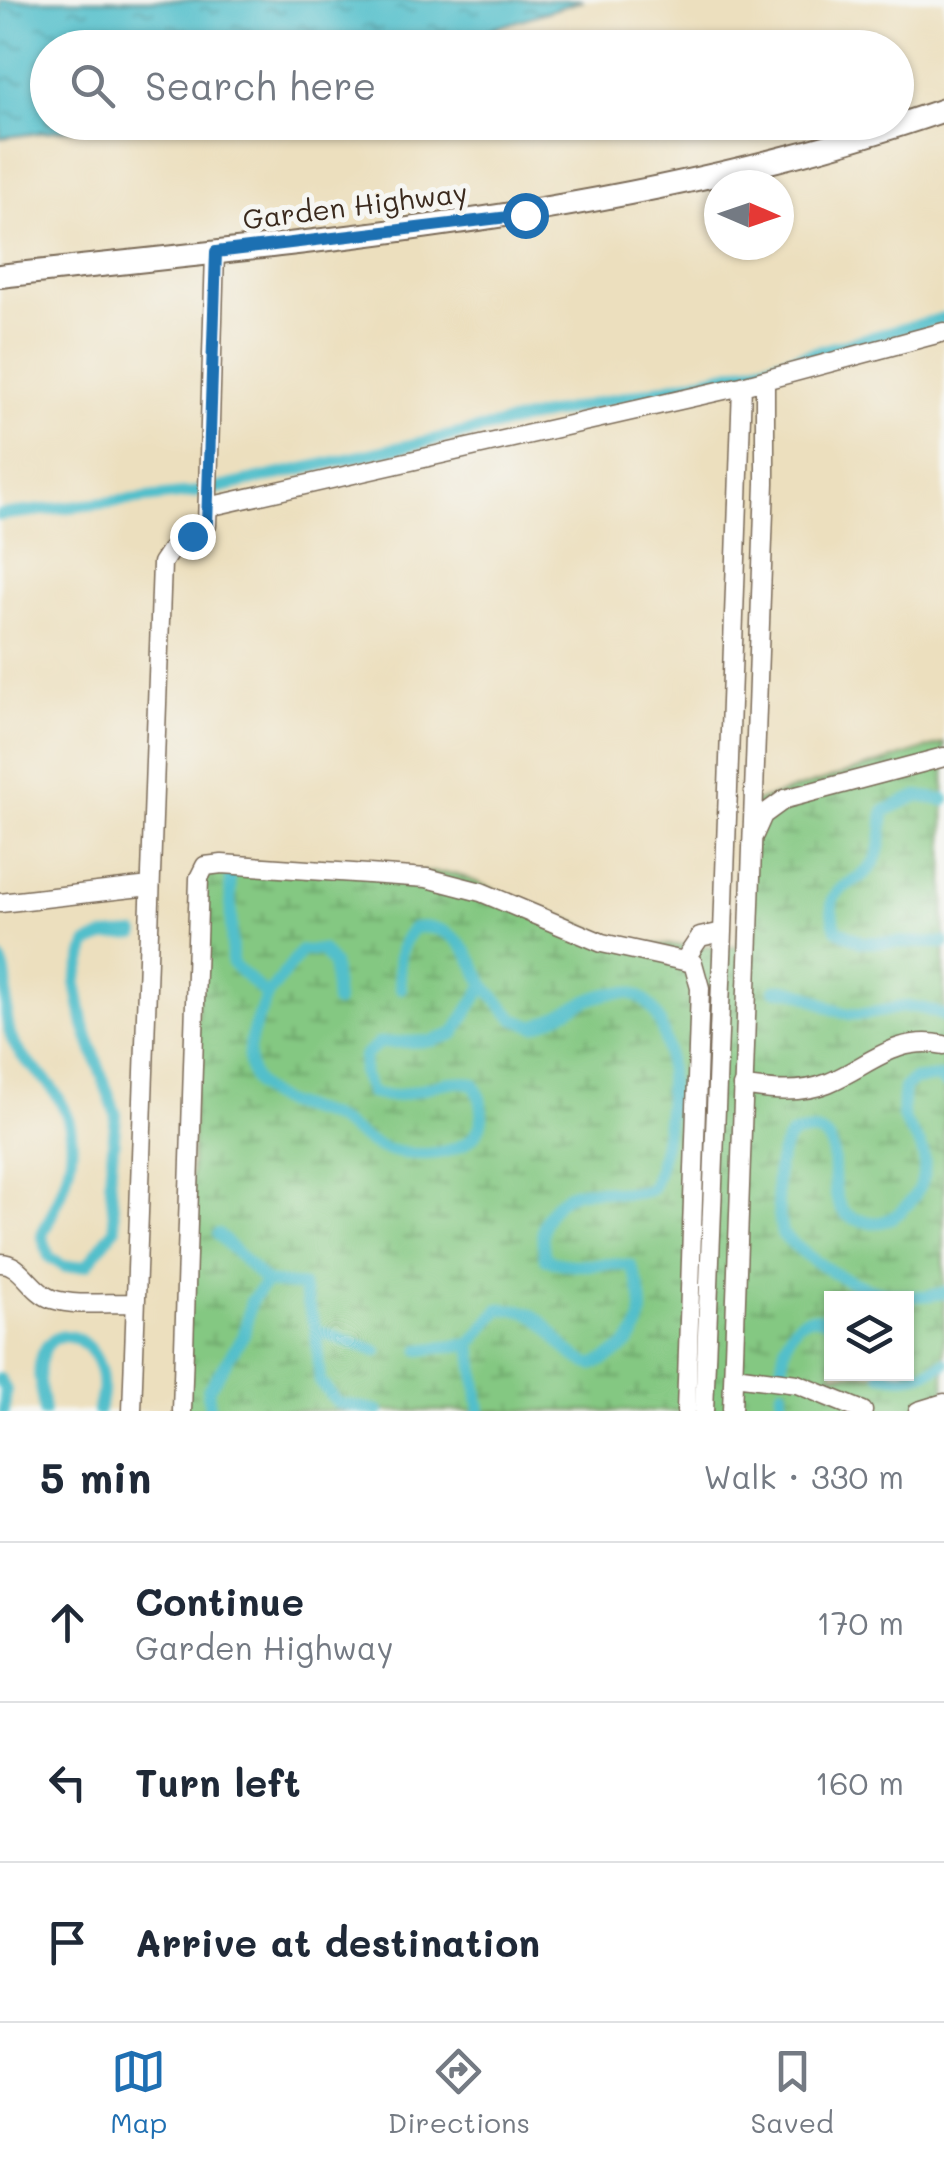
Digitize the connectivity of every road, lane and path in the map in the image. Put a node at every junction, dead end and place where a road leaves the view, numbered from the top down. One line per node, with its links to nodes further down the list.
1 (944, 110): 2 (main road, Garden Highway)
2 (914, 119)
3 (849, 140): 4 (main road, Garden Highway)
4 (216, 252): 5 (main road, Garden Highway); 9 (lane)
5 (0, 276)
6 (944, 332): 7 (lane)
7 (765, 381): 8 (lane); 11 (lane)
8 (742, 386): 9 (lane); 14 (lane)
9 (208, 507): 12 (lane)
10 (944, 757): 11 (lane)
11 (750, 855): 17 (lane)
12 (150, 886): 13 (lane); 19 (lane)
13 (0, 903)
14 (723, 932): 15 (lane); 25 (lane)
15 (686, 958): 23 (lane); 24 (lane)
16 (944, 1044): 17 (lane)
17 (742, 1086): 20 (lane)
18 (0, 1264): 19 (lane)
19 (135, 1302): 22 (lane)
20 (734, 1376): 26 (lane); 27 (lane)
21 (944, 1403): 28 (lane)
22 (132, 1411)
23 (182, 1411)
24 (686, 1411)
25 (704, 1411)
26 (732, 1411)
27 (864, 1411)
28 (918, 1411)

